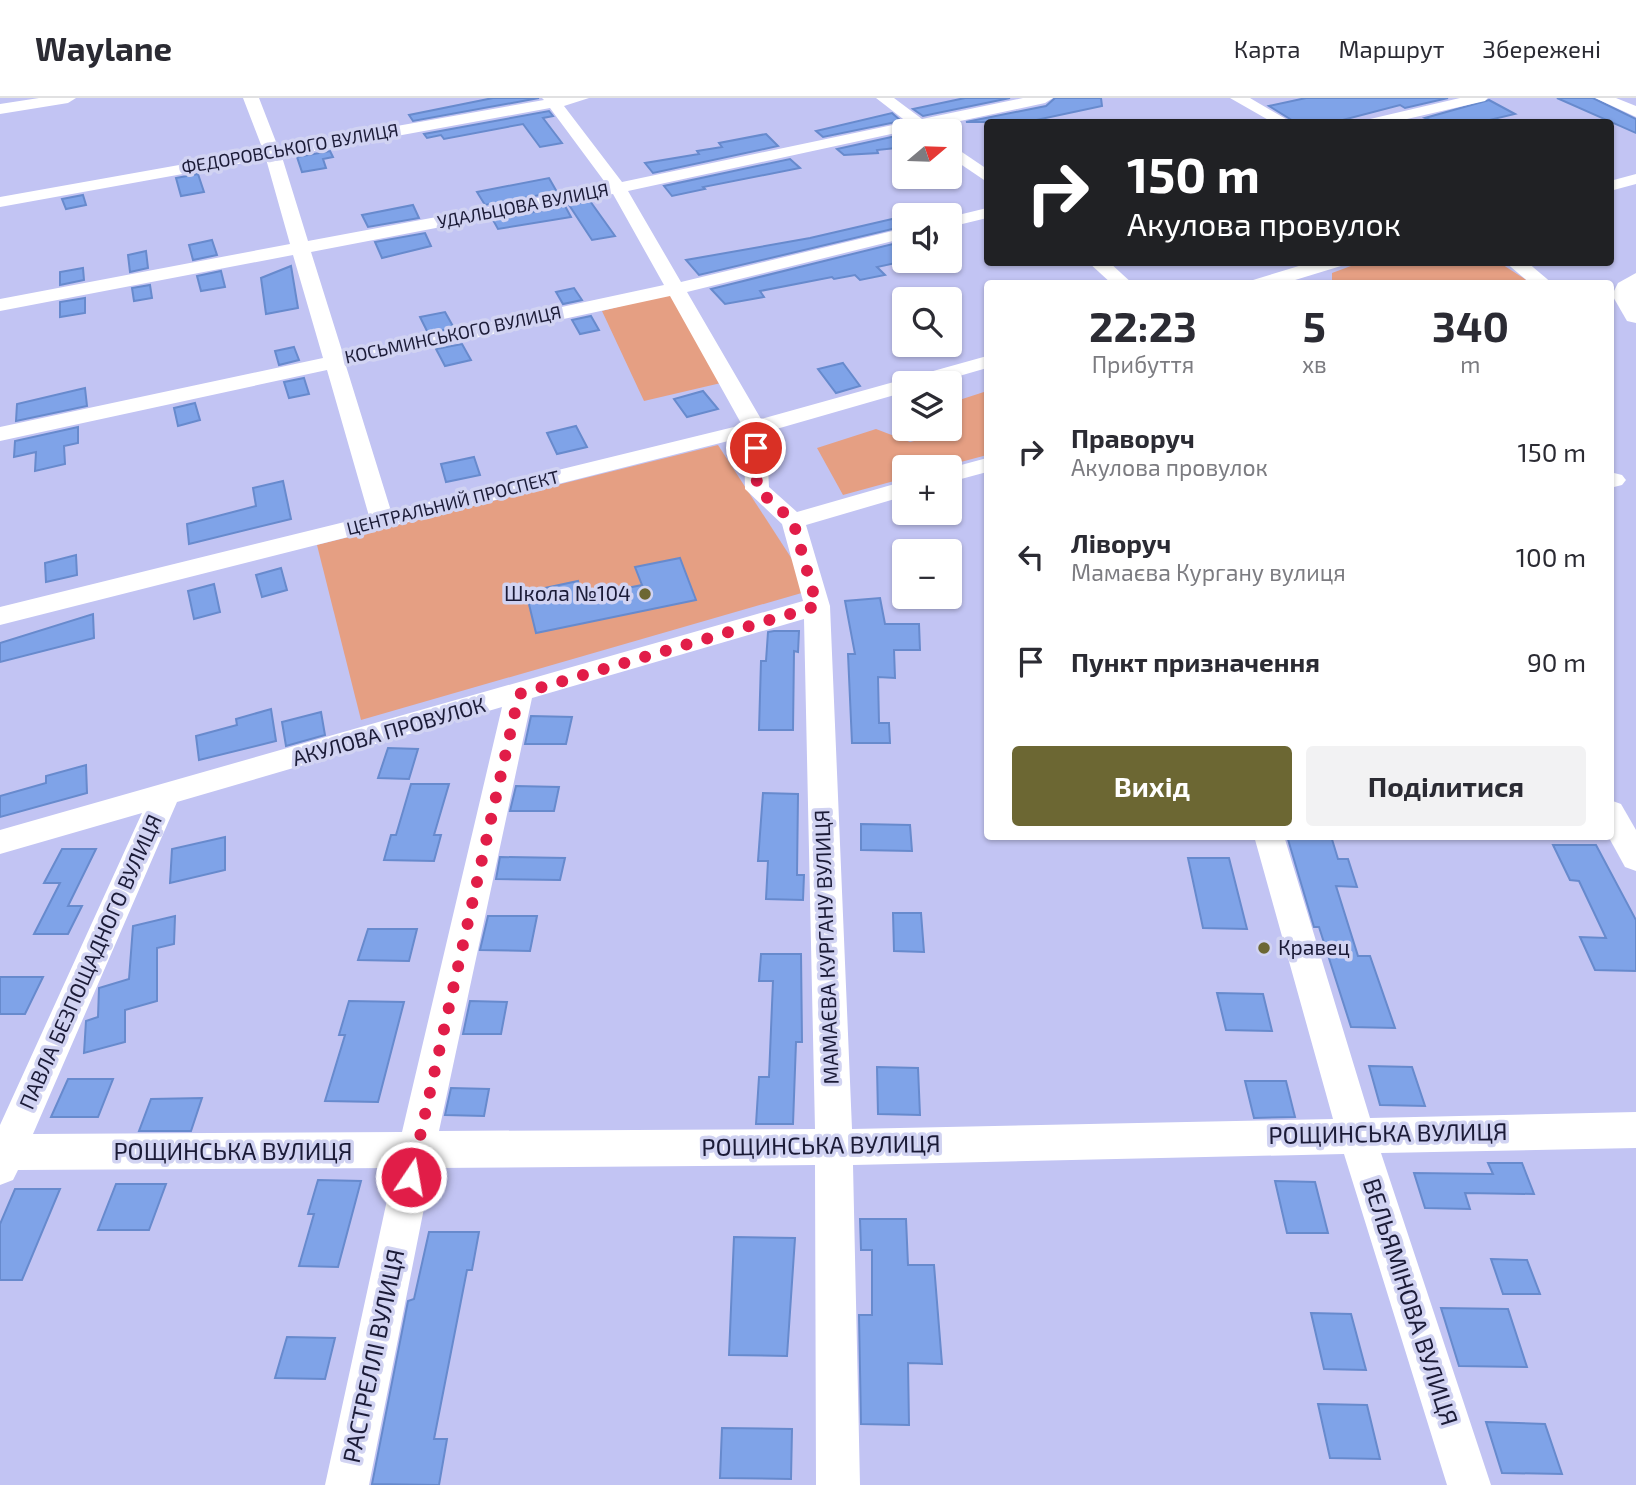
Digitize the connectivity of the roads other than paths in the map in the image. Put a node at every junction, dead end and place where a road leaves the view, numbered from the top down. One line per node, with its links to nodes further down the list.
1 (68, 98): 10 (street)
2 (251, 98): 17 (street)
3 (581, 98): 9 (street, ФЕДОРОВСЬКОГО ВУЛИЦЯ)
4 (884, 98): 12 (street)
5 (1045, 98): 13 (street, УДАЛЬЦОВА ВУЛИЦЯ)
6 (1238, 98): 14 (street)
7 (1480, 98): 15 (street)
8 (1603, 98): 11 (street)
9 (552, 101): 17 (street, ФЕДОРОВСЬКОГО ВУЛИЦЯ); 22 (street)
10 (0, 109)
11 (1636, 112)
12 (912, 119)
13 (956, 119)
14 (1277, 119)
15 (1389, 119)
16 (892, 133): 22 (street, УДАЛЬЦОВА ВУЛИЦЯ)
17 (272, 152): 23 (street, ФЕДОРОВСЬКОГО ВУЛИЦЯ); 27 (street)
18 (962, 158): 19 (street)
19 (984, 175)
20 (1636, 179): 21 (street)
21 (1614, 185)
22 (618, 188): 27 (street, УДАЛЬЦОВА ВУЛИЦЯ); 35 (street)
23 (0, 202)
24 (984, 214): 25 (street)
25 (962, 219)
26 (892, 236): 35 (street, КОСЬМИНСЬКОГО ВУЛИЦЯ)
27 (300, 248): 36 (street, УДАЛЬЦОВА ВУЛИЦЯ); 38 (street)
28 (1102, 266): 31 (street)
29 (1321, 266): 32 (street)
30 (1520, 266): 33 (street)
31 (1119, 280)
32 (1273, 280)
33 (1539, 280)
34 (1624, 286): 37 (main road)
35 (678, 288): 38 (street, КОСЬМИНСЬКОГО ВУЛИЦЯ); 42 (street)
36 (0, 304)
37 (1636, 316)
38 (334, 360): 43 (street, КОСЬМИНСЬКОГО ВУЛИЦЯ); 47 (street)
39 (984, 363): 40 (street)
40 (955, 371)
41 (892, 389): 42 (street, ЦЕНТРАЛЬНИЙ ПРОСПЕКТ)
42 (755, 428): 47 (street, ЦЕНТРАЛЬНИЙ ПРОСПЕКТ); 48 (street)
43 (0, 434)
44 (984, 466): 45 (street)
45 (962, 472)
46 (892, 492): 48 (street)
47 (382, 520): 50 (street, ЦЕНТРАЛЬНИЙ ПРОСПЕКТ)
48 (793, 521): 49 (street, МАМАЄВА КУРГАНУ ВУЛИЦЯ)
49 (817, 606): 51 (street, АКУЛОВА ПРОВУЛОК); 59 (street, МАМАЄВА КУРГАНУ ВУЛИЦЯ)
50 (0, 616)
51 (519, 694): 52 (street, АКУЛОВА ПРОВУЛОК); 60 (street, РАСТРЕЛЛІ ВУЛИЦЯ)
52 (165, 796): 55 (street, АКУЛОВА ПРОВУЛОК); 61 (street, ПАВЛА БЕЗПОЩАДНОГО ВУЛИЦЯ)
53 (1614, 819): 56 (street)
54 (1270, 840): 58 (street, ВЕЛЬЯМІНОВА ВУЛИЦЯ)
55 (0, 842)
56 (1636, 858)
57 (1636, 1130): 58 (street, РОЩИНСЬКА ВУЛИЦЯ)
58 (1356, 1135): 59 (street, РОЩИНСЬКА ВУЛИЦЯ); 64 (street, ВЕЛЬЯМІНОВА ВУЛИЦЯ)
59 (834, 1147): 60 (street, РОЩИНСЬКА ВУЛИЦЯ); 63 (street, МАМАЄВА КУРГАНУ ВУЛИЦЯ)
60 (416, 1152): 61 (street, РОЩИНСЬКА ВУЛИЦЯ); 62 (street, РАСТРЕЛЛІ ВУЛИЦЯ)
61 (3, 1160)
62 (347, 1485)
63 (838, 1485)
64 (1469, 1485)

